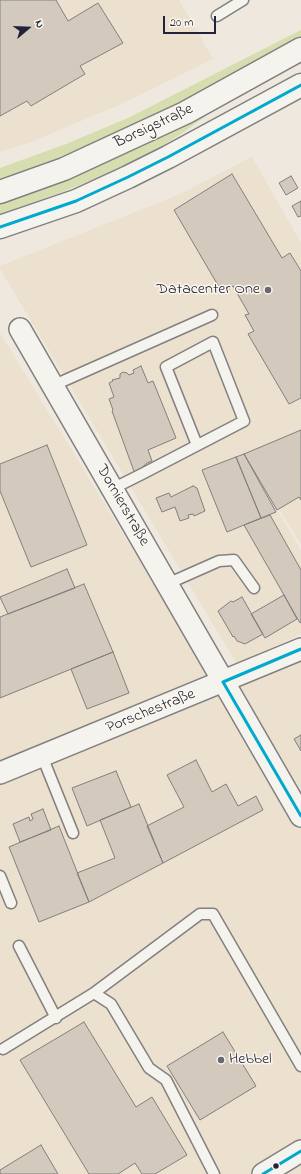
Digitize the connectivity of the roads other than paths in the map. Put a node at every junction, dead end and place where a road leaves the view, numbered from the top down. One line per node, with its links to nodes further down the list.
1 (243, 0): 2 (lane)
2 (217, 16)
3 (301, 49): 5 (main road, Borsigstraße)
4 (301, 85): 6 (main road, Borsigstraße)
5 (0, 192)
6 (0, 227)
7 (212, 315): 9 (lane)
8 (20, 330): 9 (street, Dornierstraße)
9 (52, 386): 11 (street, Dornierstraße)
10 (197, 445): 10 (lane); 11 (lane)
11 (112, 489): 12 (street, Dornierstraße)
12 (167, 584): 13 (lane); 15 (street, Dornierstraße)
13 (254, 588)
14 (301, 649): 15 (street, Porschestraße)
15 (223, 682): 16 (street, Porschestraße); 18 (street, Dornierstraße)
16 (42, 756): 17 (street, Porschestraße); 19 (lane)
17 (0, 773)
18 (301, 816)
19 (73, 834)
20 (0, 876): 21 (lane)
21 (11, 904)
22 (19, 946): 24 (lane)
23 (94, 993): 24 (lane); 26 (lane); 29 (lane)
24 (56, 1018): 25 (lane)
25 (3, 1049)
26 (301, 1066)
27 (301, 1151): 28 (street)
28 (266, 1173)
29 (214, 1174)

